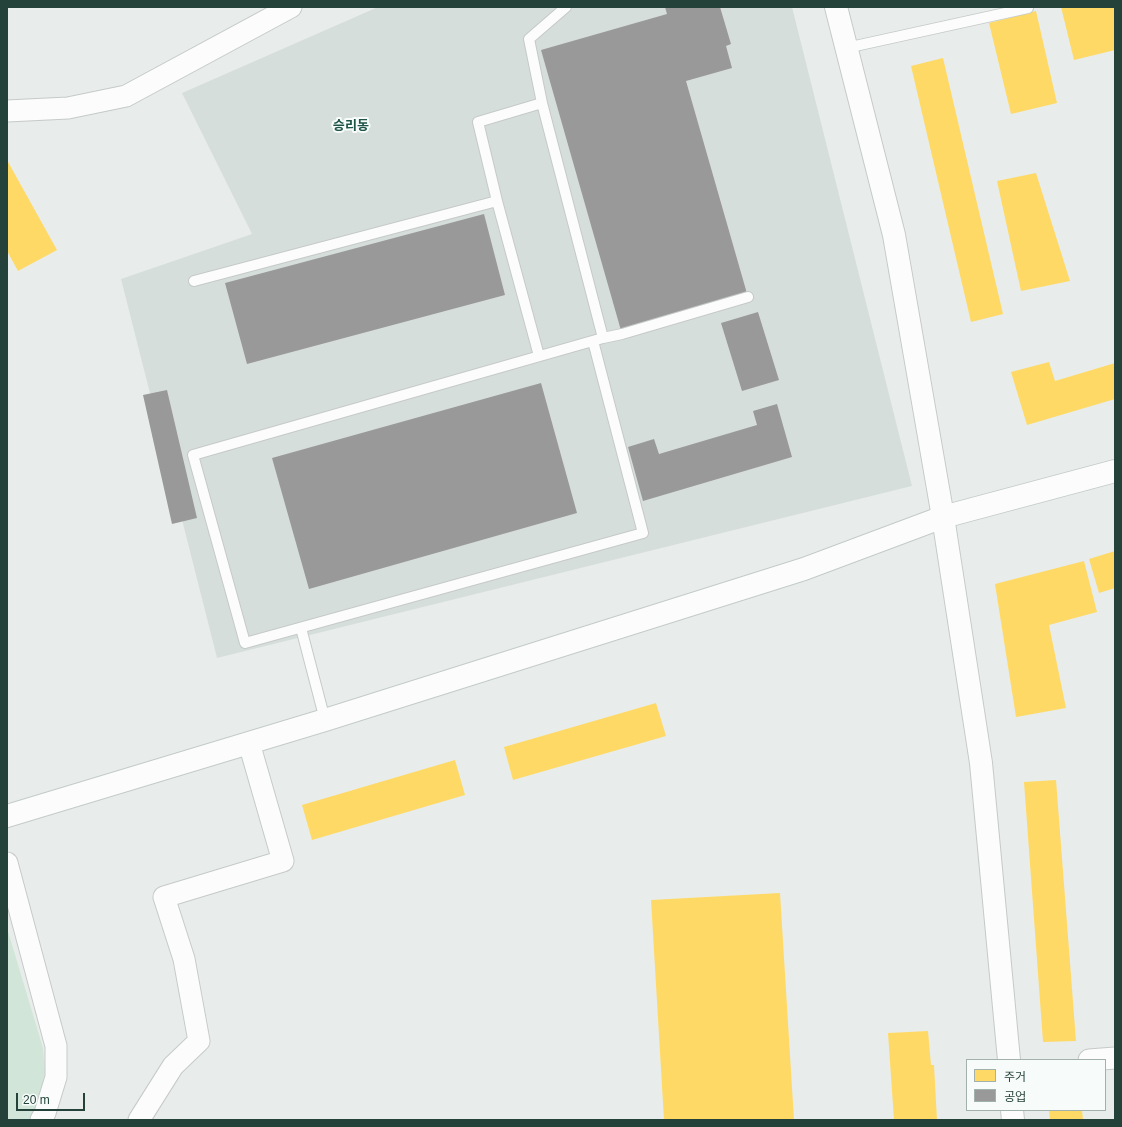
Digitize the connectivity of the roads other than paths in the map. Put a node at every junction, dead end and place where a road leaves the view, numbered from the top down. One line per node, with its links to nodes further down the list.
1 (291, 7): 7 (street)
2 (566, 7): 6 (lane)
3 (836, 7): 5 (main road)
4 (1028, 8): 5 (lane)
5 (846, 48): 14 (main road)
6 (542, 104): 8 (lane); 11 (lane)
7 (7, 110)
8 (497, 201): 9 (lane); 12 (lane)
9 (194, 281)
10 (748, 298): 11 (lane)
11 (598, 339): 12 (lane); 15 (lane)
12 (539, 356): 15 (lane)
13 (1115, 471): 14 (main road)
14 (943, 517): 16 (main road); 21 (main road)
15 (302, 628): 16 (lane)
16 (325, 720): 17 (main road)
17 (249, 743): 18 (main road); 24 (street)
18 (7, 816)
19 (7, 863): 23 (street)
20 (1115, 1058): 22 (street)
21 (1009, 1059)
22 (1102, 1059)
23 (41, 1120)
24 (139, 1120)

